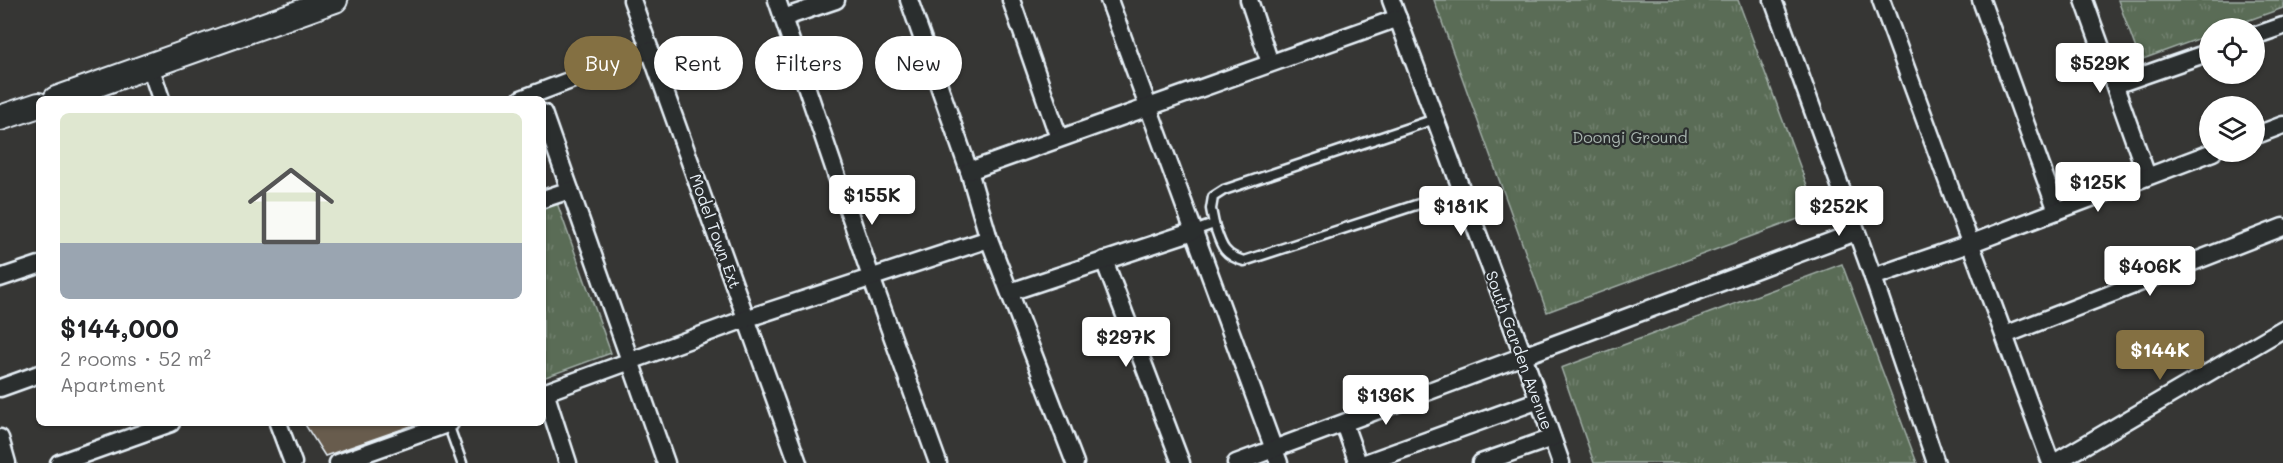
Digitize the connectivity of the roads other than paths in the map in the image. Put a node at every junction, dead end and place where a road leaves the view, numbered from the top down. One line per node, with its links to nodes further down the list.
1 (335, 0): 21 (street)
2 (632, 0): 18 (street, Model Town Ext)
3 (777, 0): 14 (street)
4 (836, 0): 14 (street)
5 (909, 0): 35 (street)
6 (1011, 0): 33 (street)
7 (1109, 0): 27 (street)
8 (1249, 0): 20 (street)
9 (1391, 0): 15 (street, South Garden Avenue)
10 (1773, 0): 44 (street)
11 (1881, 0): 46 (street)
12 (1981, 0): 40 (street)
13 (2084, 0): 22 (street)
14 (783, 18): 49 (street)
15 (1398, 18): 20 (street); 29 (street, South Garden Avenue)
16 (2283, 26): 17 (street)
17 (2265, 32)
18 (650, 50): 25 (street); 53 (street, Model Town Ext)
19 (2199, 56): 22 (street)
20 (1270, 63): 27 (street)
21 (150, 66): 23 (street); 24 (street)
22 (2115, 85): 36 (street)
23 (65, 96)
24 (160, 96)
25 (535, 96)
26 (36, 106): 28 (street)
27 (1148, 108): 33 (street); 43 (street)
28 (0, 118)
29 (1435, 119): 38 (street, South Garden Avenue); 41 (lane)
30 (546, 122): 37 (street)
31 (2283, 125): 32 (street)
32 (2265, 132)
33 (1059, 138): 35 (street)
34 (2199, 157): 36 (street)
35 (969, 171): 45 (street)
36 (2147, 176): 40 (street)
37 (570, 190): 39 (street); 57 (street)
38 (1462, 190): 41 (lane); 56 (street, South Garden Avenue)
39 (546, 198)
40 (2057, 211): 46 (street)
41 (1214, 224): 43 (lane)
42 (2283, 227): 55 (street)
43 (1194, 231): 47 (street); 70 (street)
44 (1856, 232): 50 (street); 56 (street)
45 (989, 239): 49 (street); 52 (street)
46 (1971, 243): 50 (street); 55 (street)
47 (1104, 260): 52 (street); 81 (street)
48 (36, 266): 51 (street)
49 (871, 277): 53 (street); 79 (street)
50 (1873, 277): 87 (street)
51 (0, 278)
52 (1010, 292): 80 (street)
53 (748, 318): 57 (street); 78 (street, Model Town Ext)
54 (2283, 329): 88 (street)
55 (2005, 335): 88 (street)
56 (1523, 355): 62 (street, South Garden Avenue); 63 (street)
57 (631, 360): 60 (street); 77 (street)
58 (36, 375): 59 (street)
59 (0, 388)
60 (546, 392)
61 (546, 399): 76 (street)
62 (1539, 400): 69 (street, South Garden Avenue); 84 (street)
63 (1344, 424): 70 (street); 83 (street)
64 (163, 426): 72 (street)
65 (279, 426): 73 (street)
66 (440, 426): 74 (street)
67 (449, 426): 75 (lane)
68 (0, 438): 71 (street)
69 (1551, 438): 85 (street); 86 (street, South Garden Avenue)
70 (1277, 456): 82 (street)
71 (8, 463)
72 (59, 463)
73 (292, 463)
74 (338, 463)
75 (462, 463)
76 (568, 463)
77 (666, 463)
78 (798, 463)
79 (938, 463)
80 (1075, 463)
81 (1181, 463)
82 (1236, 463)
83 (1358, 463)
84 (1365, 463)
85 (1481, 463)
86 (1561, 463)
87 (1936, 463)
88 (2052, 463)

